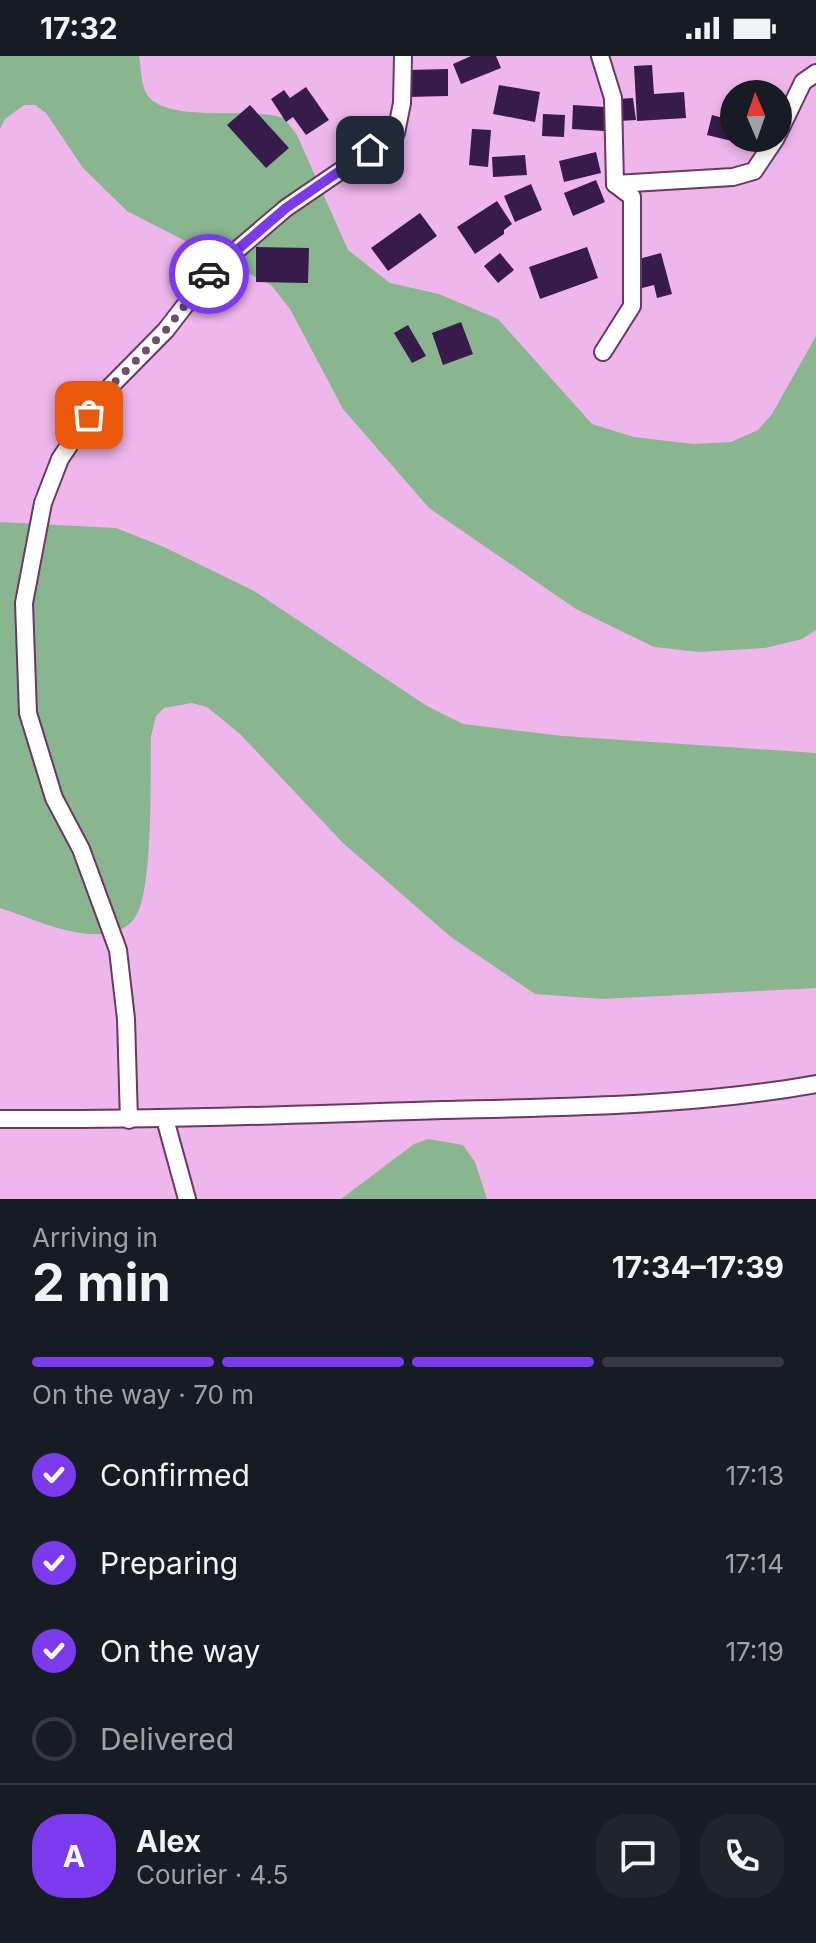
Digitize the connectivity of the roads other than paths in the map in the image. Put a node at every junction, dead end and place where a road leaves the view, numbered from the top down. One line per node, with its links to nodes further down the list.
1 (403, 56): 11 (street)
2 (600, 56): 6 (street)
3 (816, 73): 4 (street)
4 (792, 105)
5 (766, 152): 6 (street)
6 (615, 184): 7 (street)
7 (603, 352)
8 (816, 1084): 10 (street)
9 (0, 1119): 11 (street)
10 (165, 1119): 11 (street); 12 (street)
11 (129, 1120)
12 (187, 1199)

